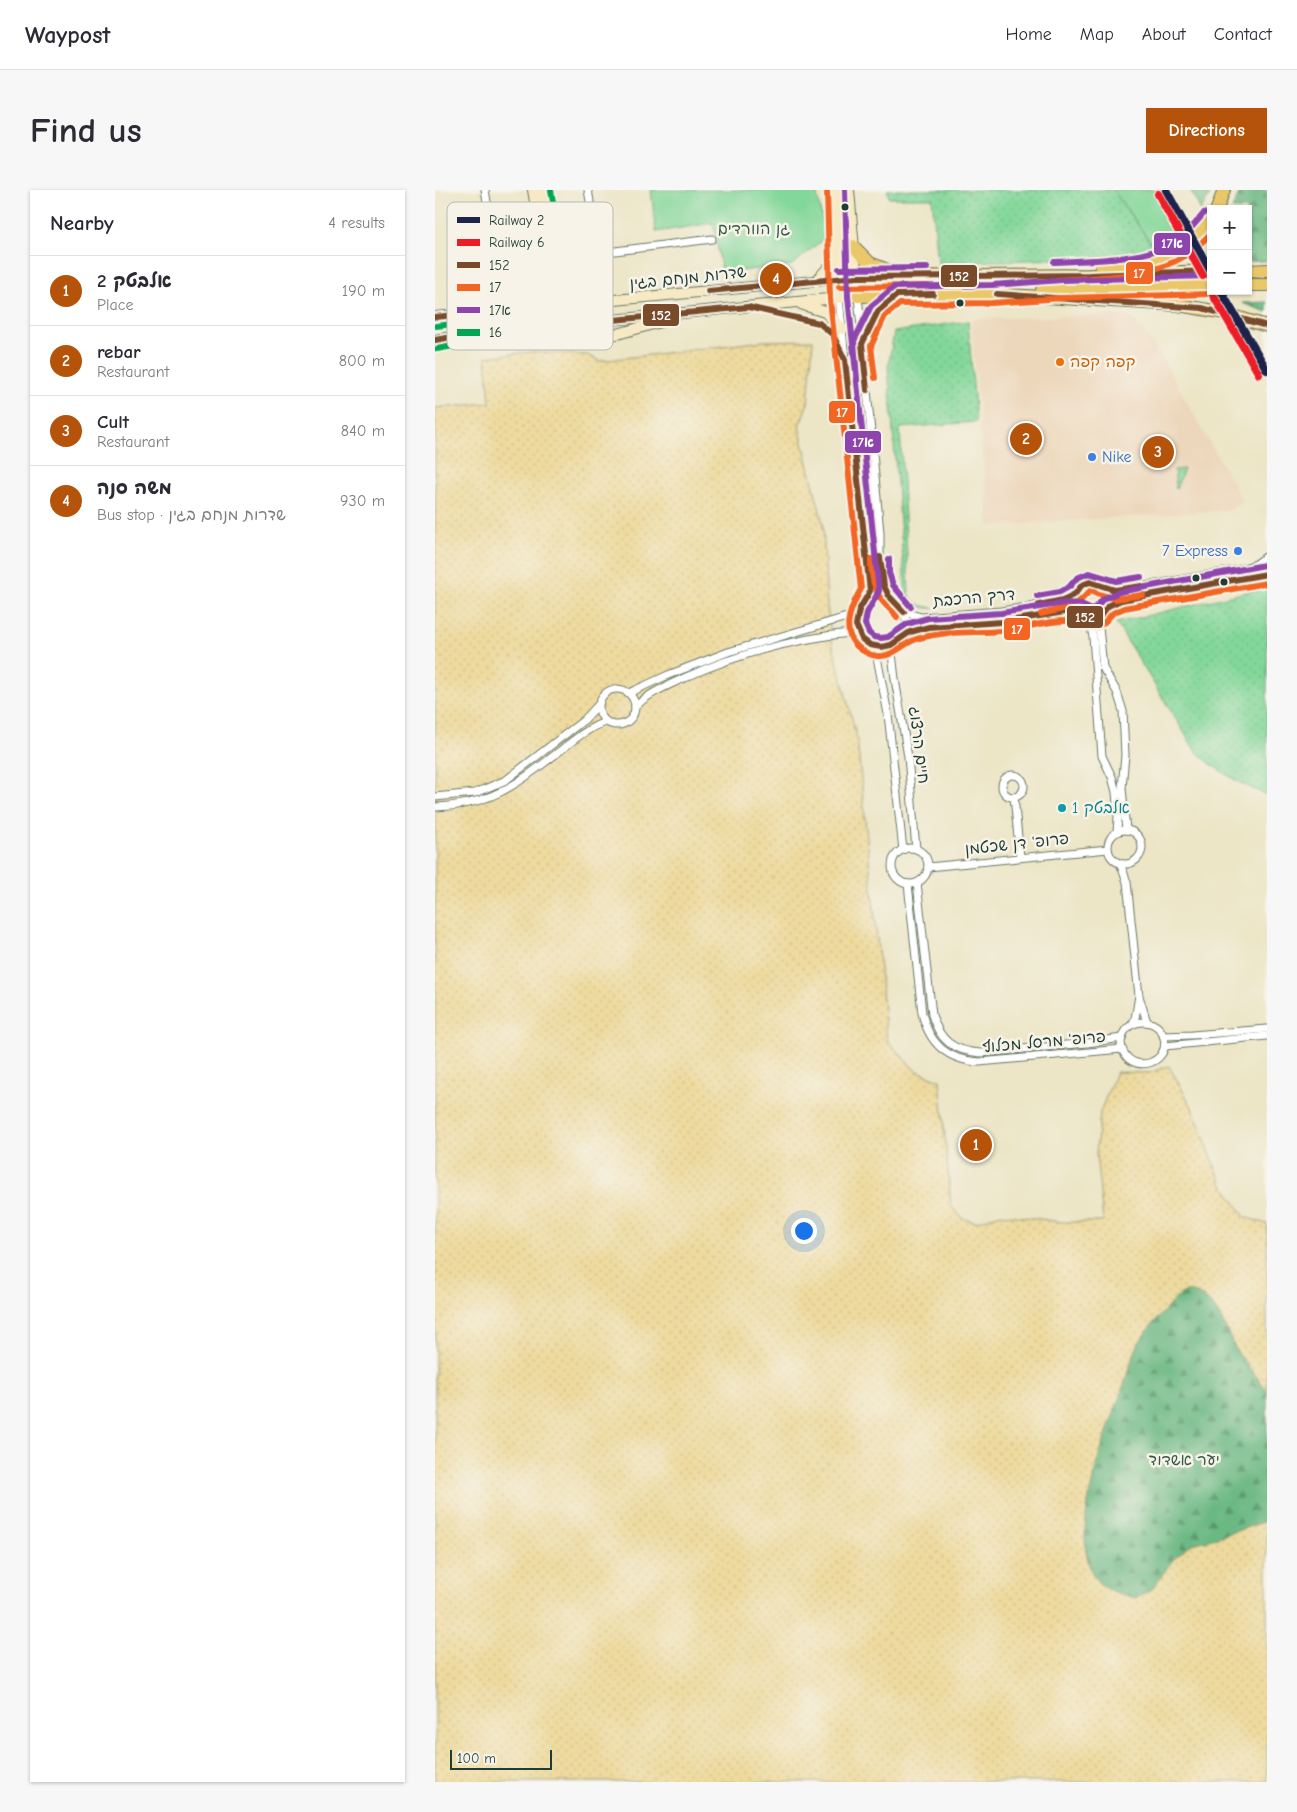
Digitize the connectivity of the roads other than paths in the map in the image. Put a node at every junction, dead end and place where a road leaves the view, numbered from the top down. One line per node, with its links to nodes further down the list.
1 (836, 190): 8 (main road)
2 (849, 190): 7 (main road)
3 (1224, 190): 4 (highway)
4 (1218, 205)
5 (1207, 223): 13 (highway)
6 (712, 239): 9 (street)
7 (853, 246): 14 (main road); 15 (highway)
8 (839, 248): 16 (main road); 17 (main road)
9 (613, 251)
10 (1252, 270): 11 (highway)
11 (1267, 270)
12 (1207, 271): 13 (highway)
13 (1087, 272): 15 (highway)
14 (857, 276): 15 (highway); 16 (main road, שדרות מנחם בגין); 23 (main road)
15 (909, 277)
16 (839, 278): 17 (main road, שדרות מנחם בגין); 24 (main road)
17 (817, 280): 25 (main road, שדרות מנחם בגין)
18 (1207, 285): 21 (highway)
19 (1252, 285): 20 (highway)
20 (1267, 285)
21 (992, 294): 22 (highway); 29 (highway)
22 (897, 295): 23 (highway); 32 (highway)
23 (858, 296): 24 (main road); 32 (street)
24 (839, 298): 26 (main road); 30 (street)
25 (613, 301)
26 (795, 302): 27 (main road); 30 (main road)
27 (696, 312): 28 (main road); 31 (main road)
28 (613, 320)
29 (1267, 326)
30 (843, 329): 38 (street)
31 (613, 334)
32 (862, 344): 37 (street)
33 (1267, 556): 35 (street)
34 (1267, 574): 39 (street)
35 (1104, 588): 36 (street); 39 (street)
36 (1075, 594): 40 (street, דרך הרכבת); 41 (street)
37 (892, 599): 38 (street); 40 (street)
38 (863, 604): 42 (street)
39 (1108, 606): 43 (street)
40 (904, 612): 46 (street)
41 (1079, 613): 44 (street); 46 (street, דרך הרכבת)
42 (857, 614): 45 (street); 49 (street)
43 (1098, 617): 44 (street); 56 (street)
44 (1089, 618): 57 (street)
45 (858, 632): 48 (street); 51 (street)
46 (901, 637): 47 (street)
47 (891, 645): 48 (street); 58 (street, חיים הרצוג)
48 (875, 646): 60 (street, חיים הרצוג)
49 (629, 693): 50 (street); 51 (street)
50 (598, 705): 52 (street); 53 (street)
51 (635, 707): 52 (street)
52 (605, 722): 55 (street)
53 (435, 797)
54 (1014, 797): 61 (street)
55 (435, 807)
56 (1126, 830): 57 (street); 62 (street)
57 (1117, 832): 59 (street)
58 (917, 849): 60 (street); 64 (street)
59 (1108, 849): 61 (street, פרופ' דן שכטמן); 63 (street)
60 (903, 850): 67 (street)
61 (1020, 857): 64 (street, פרופ' דן שכטמן)
62 (1131, 862): 63 (street); 66 (street)
63 (1120, 863): 66 (street)
64 (928, 867): 65 (street)
65 (917, 882): 67 (street); 74 (street, פרופ' מרסל מכלוף)
66 (1127, 882): 68 (street)
67 (908, 884): 76 (street, פרופ' מרסל מכלוף)
68 (1139, 996): 69 (street); 70 (street)
69 (1147, 1022): 70 (street); 72 (street)
70 (1133, 1024): 74 (street)
71 (1267, 1028): 72 (street)
72 (1164, 1036): 75 (street)
73 (1267, 1036): 75 (street)
74 (1122, 1038): 76 (street)
75 (1165, 1046): 76 (street)
76 (1122, 1049)

